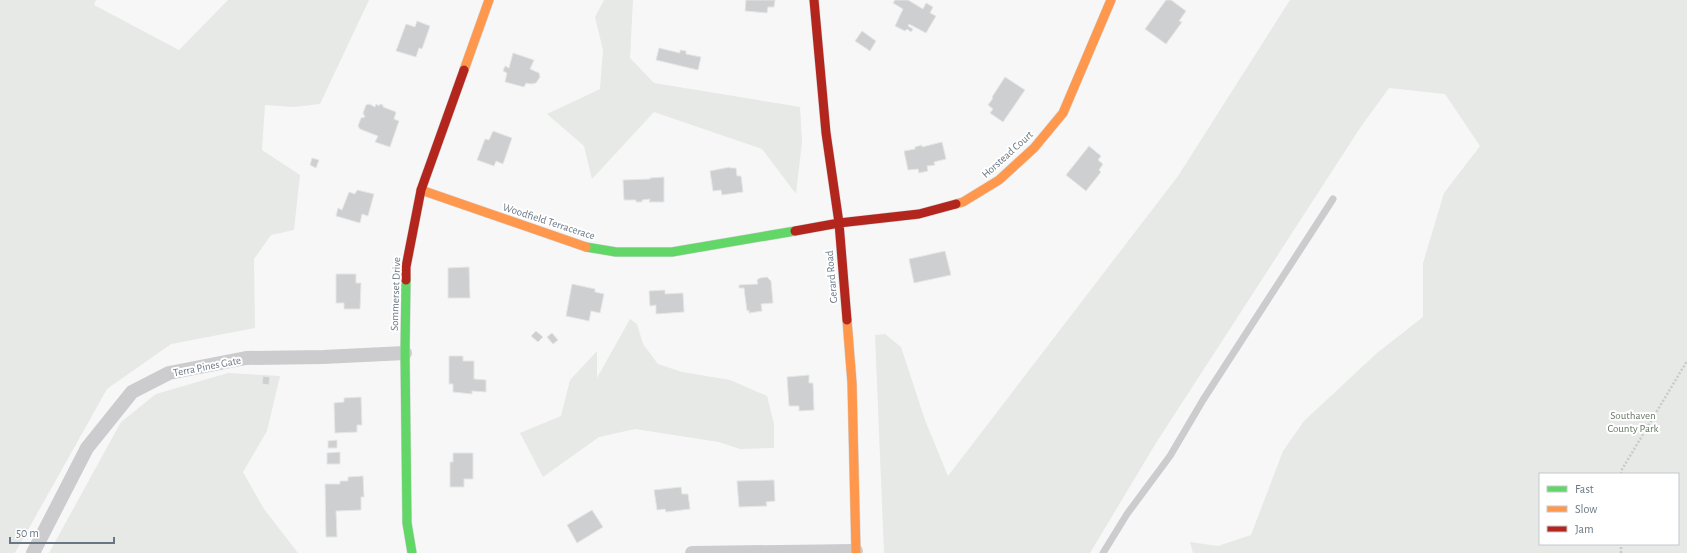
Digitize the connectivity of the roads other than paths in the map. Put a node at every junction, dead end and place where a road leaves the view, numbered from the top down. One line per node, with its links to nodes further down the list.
1 (489, 0): 4 (street, Sommerset Drive)
2 (814, 0): 6 (street, Gerard Road)
3 (1111, 0): 6 (street, Horstead Court)
4 (422, 190): 6 (street, Woodfield Terracerace); 7 (street, Sommerset Drive)
5 (1333, 199): 12 (lane)
6 (839, 223): 8 (street, Gerard Road)
7 (405, 353): 9 (street, Terra Pines Gate); 10 (street, Sommerset Drive)
8 (856, 552): 11 (street)
9 (33, 553)
10 (412, 553)
11 (692, 553)
12 (1103, 553)

